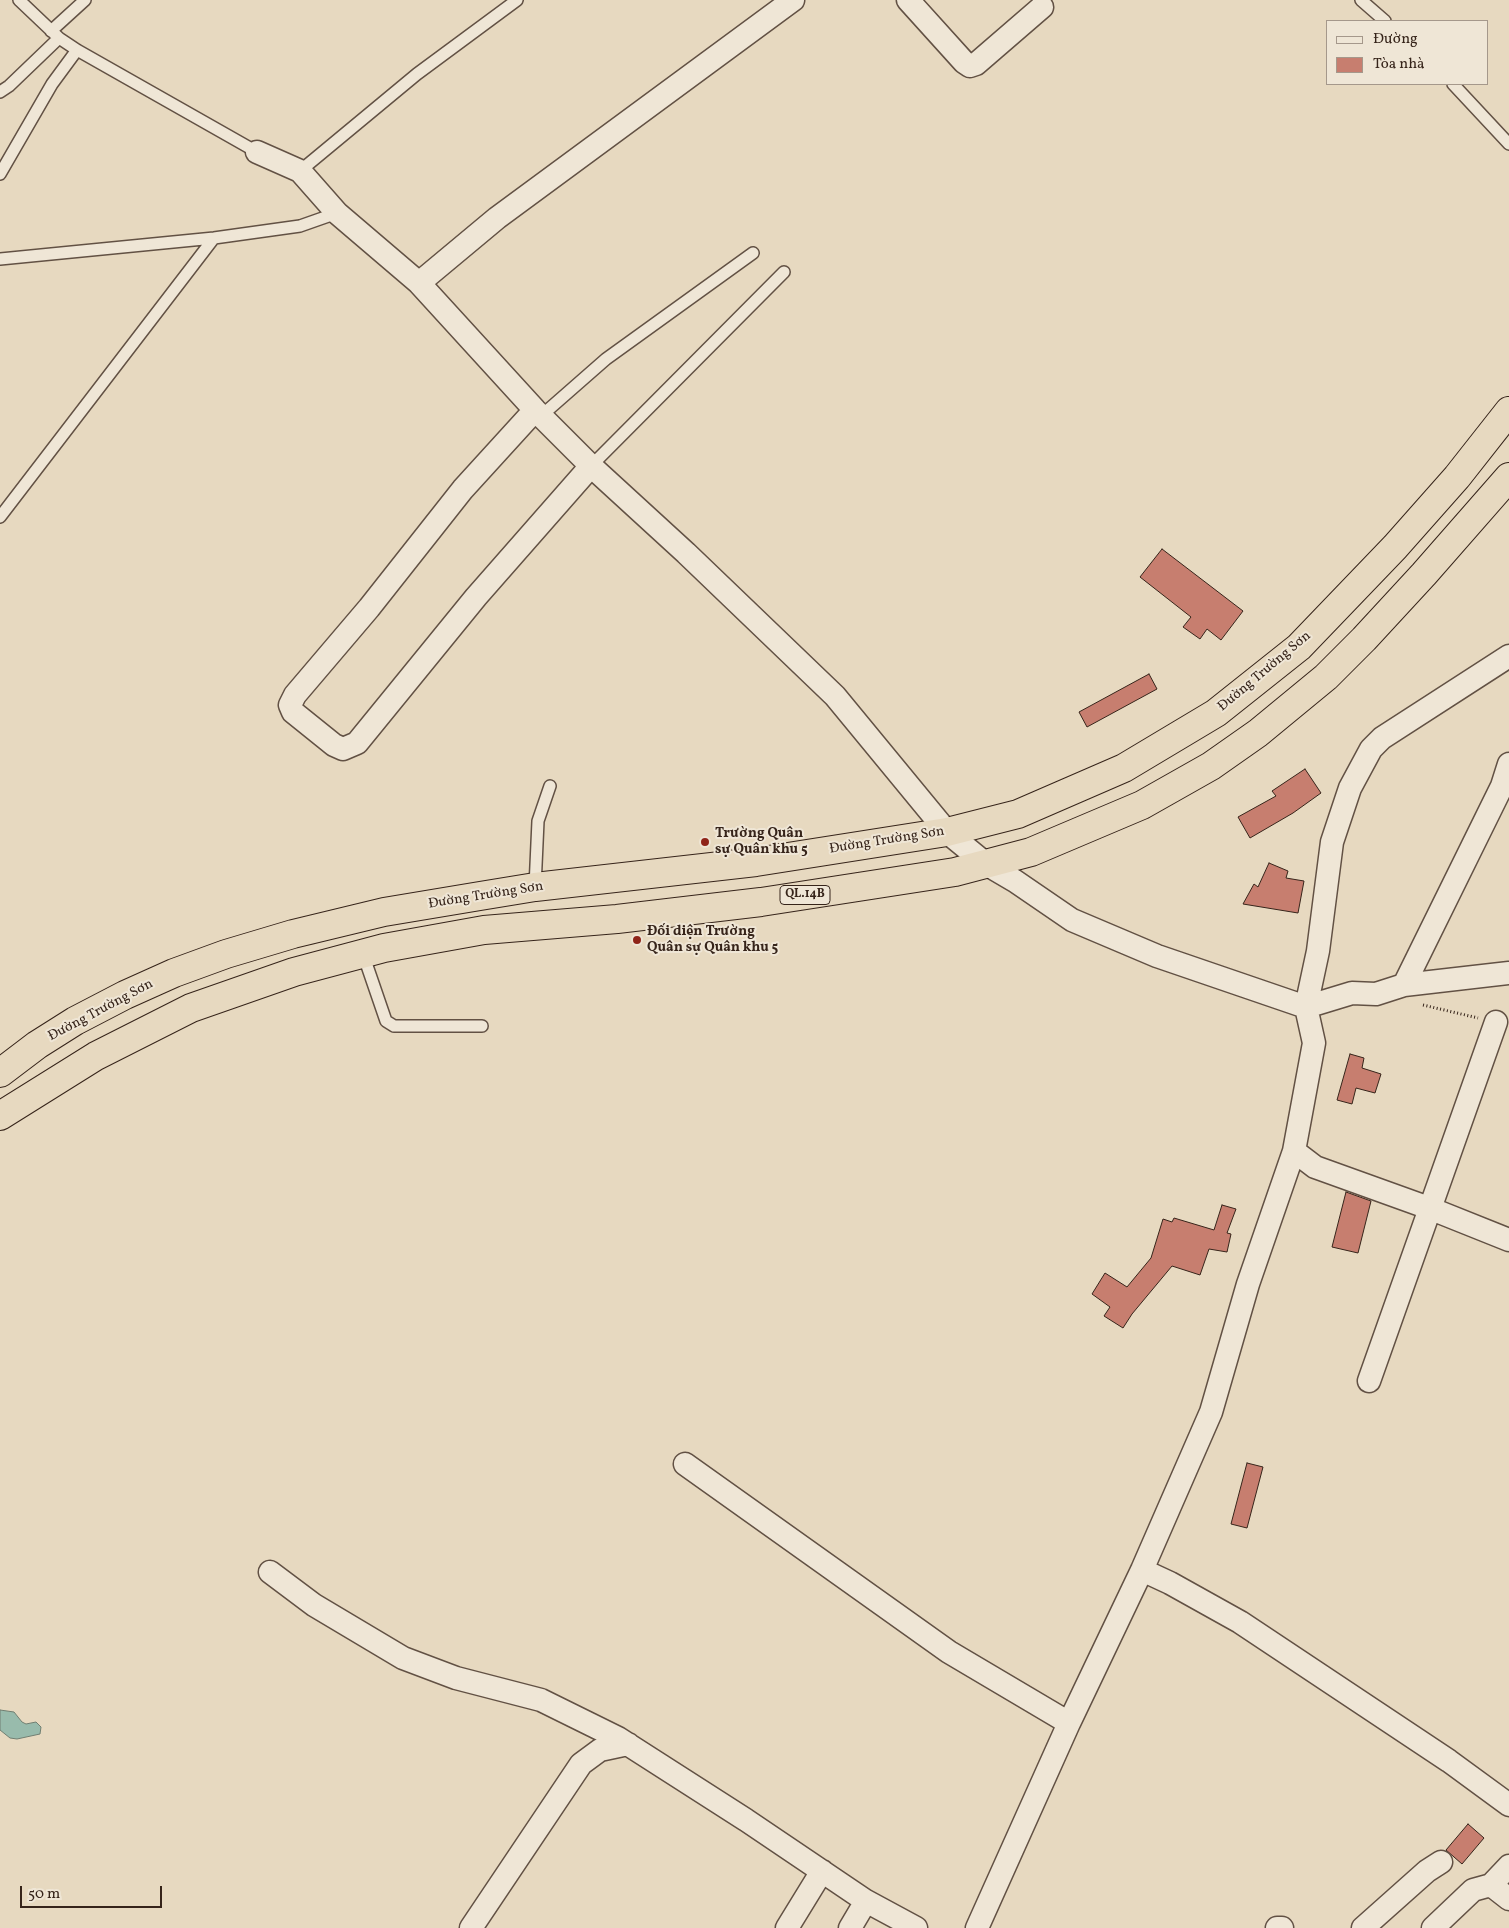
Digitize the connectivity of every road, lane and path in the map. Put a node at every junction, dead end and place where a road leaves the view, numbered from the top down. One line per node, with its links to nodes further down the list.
1 (19, 0): 9 (lane)
2 (85, 0): 9 (lane)
3 (517, 0): 15 (lane)
4 (793, 0): 22 (street)
5 (908, 0): 7 (street)
6 (1361, 0): 8 (lane)
7 (1042, 7)
8 (1384, 20)
9 (55, 35): 10 (lane); 12 (lane)
10 (77, 50): 14 (lane); 16 (lane)
11 (1454, 85): 13 (lane)
12 (0, 92)
13 (1509, 144)
14 (257, 152): 15 (street)
15 (300, 171): 17 (street)
16 (0, 174)
17 (337, 213): 18 (lane); 22 (street)
18 (214, 238): 20 (lane); 27 (lane)
19 (753, 252): 24 (lane)
20 (0, 259)
21 (784, 272): 25 (lane)
22 (419, 283): 24 (street)
23 (1509, 411): 31 (highway, Đường Trường Sơn)
24 (538, 413): 25 (street); 25 (street)
25 (591, 466): 31 (street)
26 (1509, 476): 32 (highway, QL.14B)
27 (0, 517)
28 (1509, 656): 38 (street)
29 (1509, 764): 36 (street)
30 (550, 786): 33 (lane)
31 (947, 832): 32 (street); 33 (highway, Đường Trường Sơn)
32 (986, 864): 34 (highway, QL.14B); 38 (street)
33 (535, 887): 41 (highway, Đường Trường Sơn)
34 (363, 954): 40 (lane); 42 (highway, QL.14B)
35 (1509, 973): 36 (street)
36 (1404, 985): 38 (street)
37 (1422, 1005): 39 (path)
38 (1306, 1007): 43 (street)
39 (1496, 1022): 44 (street)
40 (482, 1026)
41 (0, 1073)
42 (0, 1116)
43 (1294, 1152): 44 (street); 48 (street)
44 (1429, 1208): 45 (street); 46 (street)
45 (1509, 1240)
46 (1368, 1382)
47 (685, 1464): 50 (street)
48 (1142, 1570): 50 (street); 52 (street)
49 (270, 1572): 51 (street)
50 (1069, 1723): 63 (street)
51 (628, 1744): 55 (street); 59 (street)
52 (1509, 1804)
53 (1440, 1862): 66 (street)
54 (1509, 1866): 56 (street)
55 (822, 1872): 58 (street); 60 (street)
56 (1491, 1885): 57 (street); 67 (street)
57 (1509, 1899)
58 (866, 1901): 61 (street); 62 (street)
59 (471, 1928)
60 (787, 1928)
61 (850, 1928)
62 (916, 1928)
63 (977, 1928)
64 (1277, 1928): 65 (street)
65 (1282, 1928)
66 (1364, 1928)
67 (1432, 1928)

